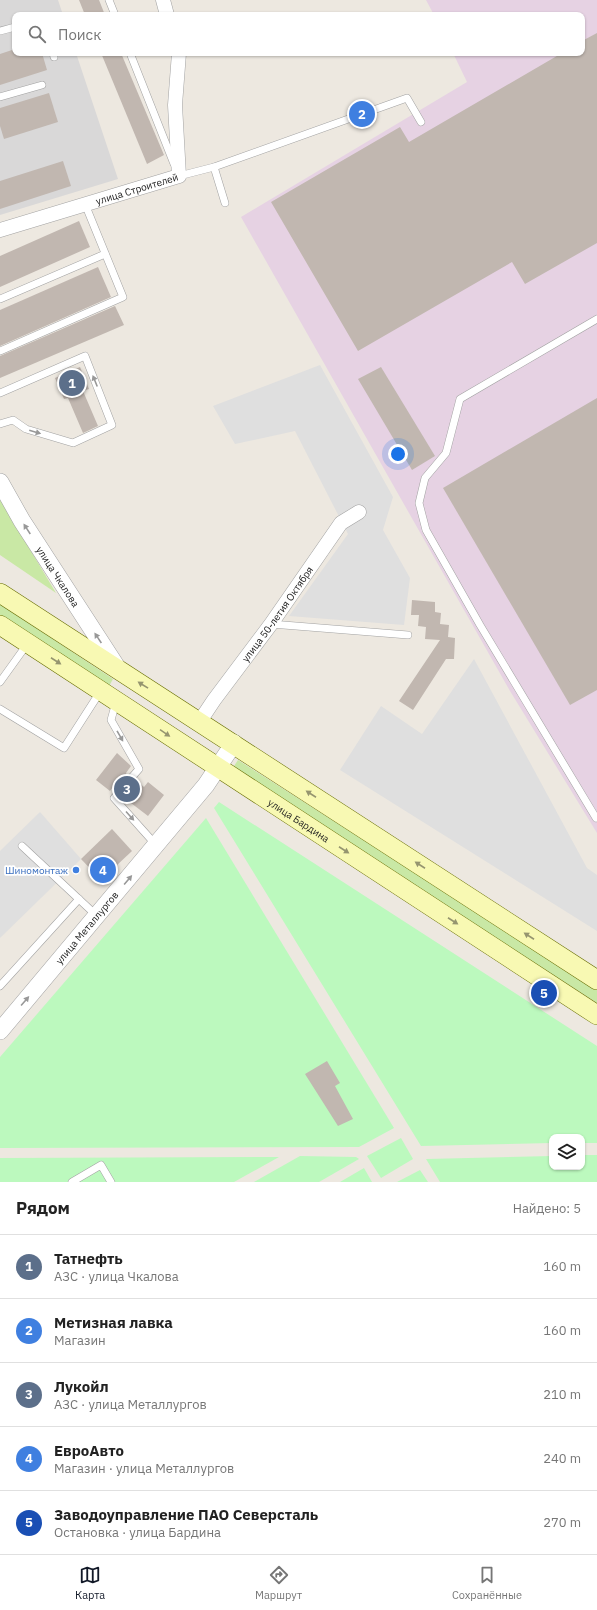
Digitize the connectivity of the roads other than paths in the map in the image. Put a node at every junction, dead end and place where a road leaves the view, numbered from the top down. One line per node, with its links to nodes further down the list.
1 (109, 0): 3 (lane)
2 (163, 0): 4 (street)
3 (114, 12)
4 (166, 12)
5 (12, 28): 6 (lane)
6 (0, 31)
7 (131, 56): 13 (lane)
8 (179, 56): 13 (street, улица Строителей)
9 (42, 85): 10 (lane)
10 (0, 98)
11 (421, 122): 12 (lane)
12 (214, 167): 13 (lane); 14 (lane)
13 (179, 176): 15 (street, улица Строителей)
14 (225, 203)
15 (84, 204): 16 (street, улица Строителей); 17 (lane)
16 (0, 230)
17 (105, 254): 18 (lane); 20 (lane)
18 (0, 299)
19 (597, 319): 39 (lane)
20 (0, 351)
21 (0, 393): 22 (lane, one-way to 21)
22 (0, 424)
23 (0, 482): 30 (street, улица Чкалова, one-way to 23)
24 (359, 512): 26 (street, улица 50-летия Октября)
25 (0, 593): 30 (main road)
26 (271, 624): 28 (lane); 34 (street, улица 50-летия Октября)
27 (0, 625): 29 (main road, улица Бардина)
28 (408, 635)
29 (28, 643): 31 (lane); 32 (main road, улица Бардина, one-way to 32)
30 (120, 671): 34 (main road, one-way to 30)
31 (0, 682)
32 (109, 695): 33 (lane); 36 (main road, улица Бардина, one-way to 36); 37 (lane, one-way to 37)
33 (0, 709)
34 (200, 721): 35 (main road)
35 (234, 743): 36 (street, улица Металлургов); 44 (main road, one-way to 35)
36 (218, 768): 41 (street, улица Металлургов); 45 (main road, улица Бардина, one-way to 45)
37 (132, 778)
38 (124, 787): 41 (lane, one-way to 41)
39 (596, 818)
40 (22, 846): 42 (lane)
41 (157, 846): 43 (street, улица Металлургов, one-way to 41)
42 (79, 899): 43 (lane); 47 (lane)
43 (98, 916): 49 (street, улица Металлургов, one-way to 43)
44 (556, 953): 45 (main road); 46 (main road)
45 (540, 978): 48 (main road, улица Бардина)
46 (597, 980)
47 (0, 986)
48 (597, 1015)
49 (0, 1030)
50 (72, 1182): 51 (lane)
51 (111, 1182)

